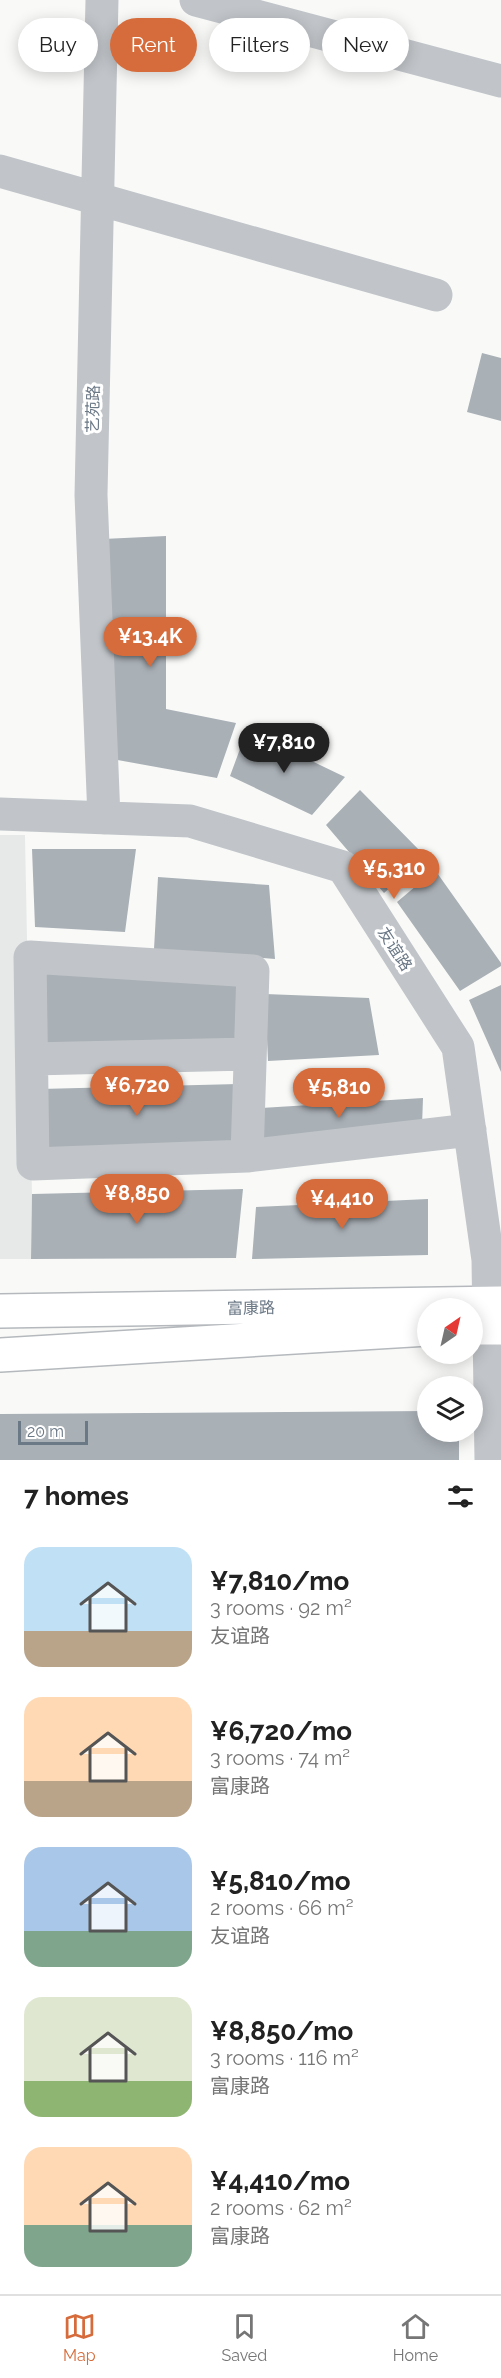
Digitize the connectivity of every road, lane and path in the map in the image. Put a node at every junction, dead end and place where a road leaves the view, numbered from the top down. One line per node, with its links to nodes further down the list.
1 (102, 0): 5 (street, 艺苑路)
2 (196, 0): 3 (street)
3 (501, 81)
4 (0, 171): 5 (street)
5 (97, 199): 6 (street); 8 (street, 艺苑路)
6 (436, 295)
7 (0, 814): 8 (street, 友谊路)
8 (104, 818): 11 (street, 友谊路)
9 (249, 1054): 10 (street); 10 (street); 12 (street)
10 (32, 1059): 12 (street)
11 (470, 1130): 12 (street); 14 (street, 友谊路)
12 (247, 1156)
13 (0, 1311): 14 (main road, 富康路)
14 (491, 1318): 17 (street, 友谊路)
15 (417, 1330): 16 (main road, 富康路)
16 (0, 1355)
17 (491, 1460)

